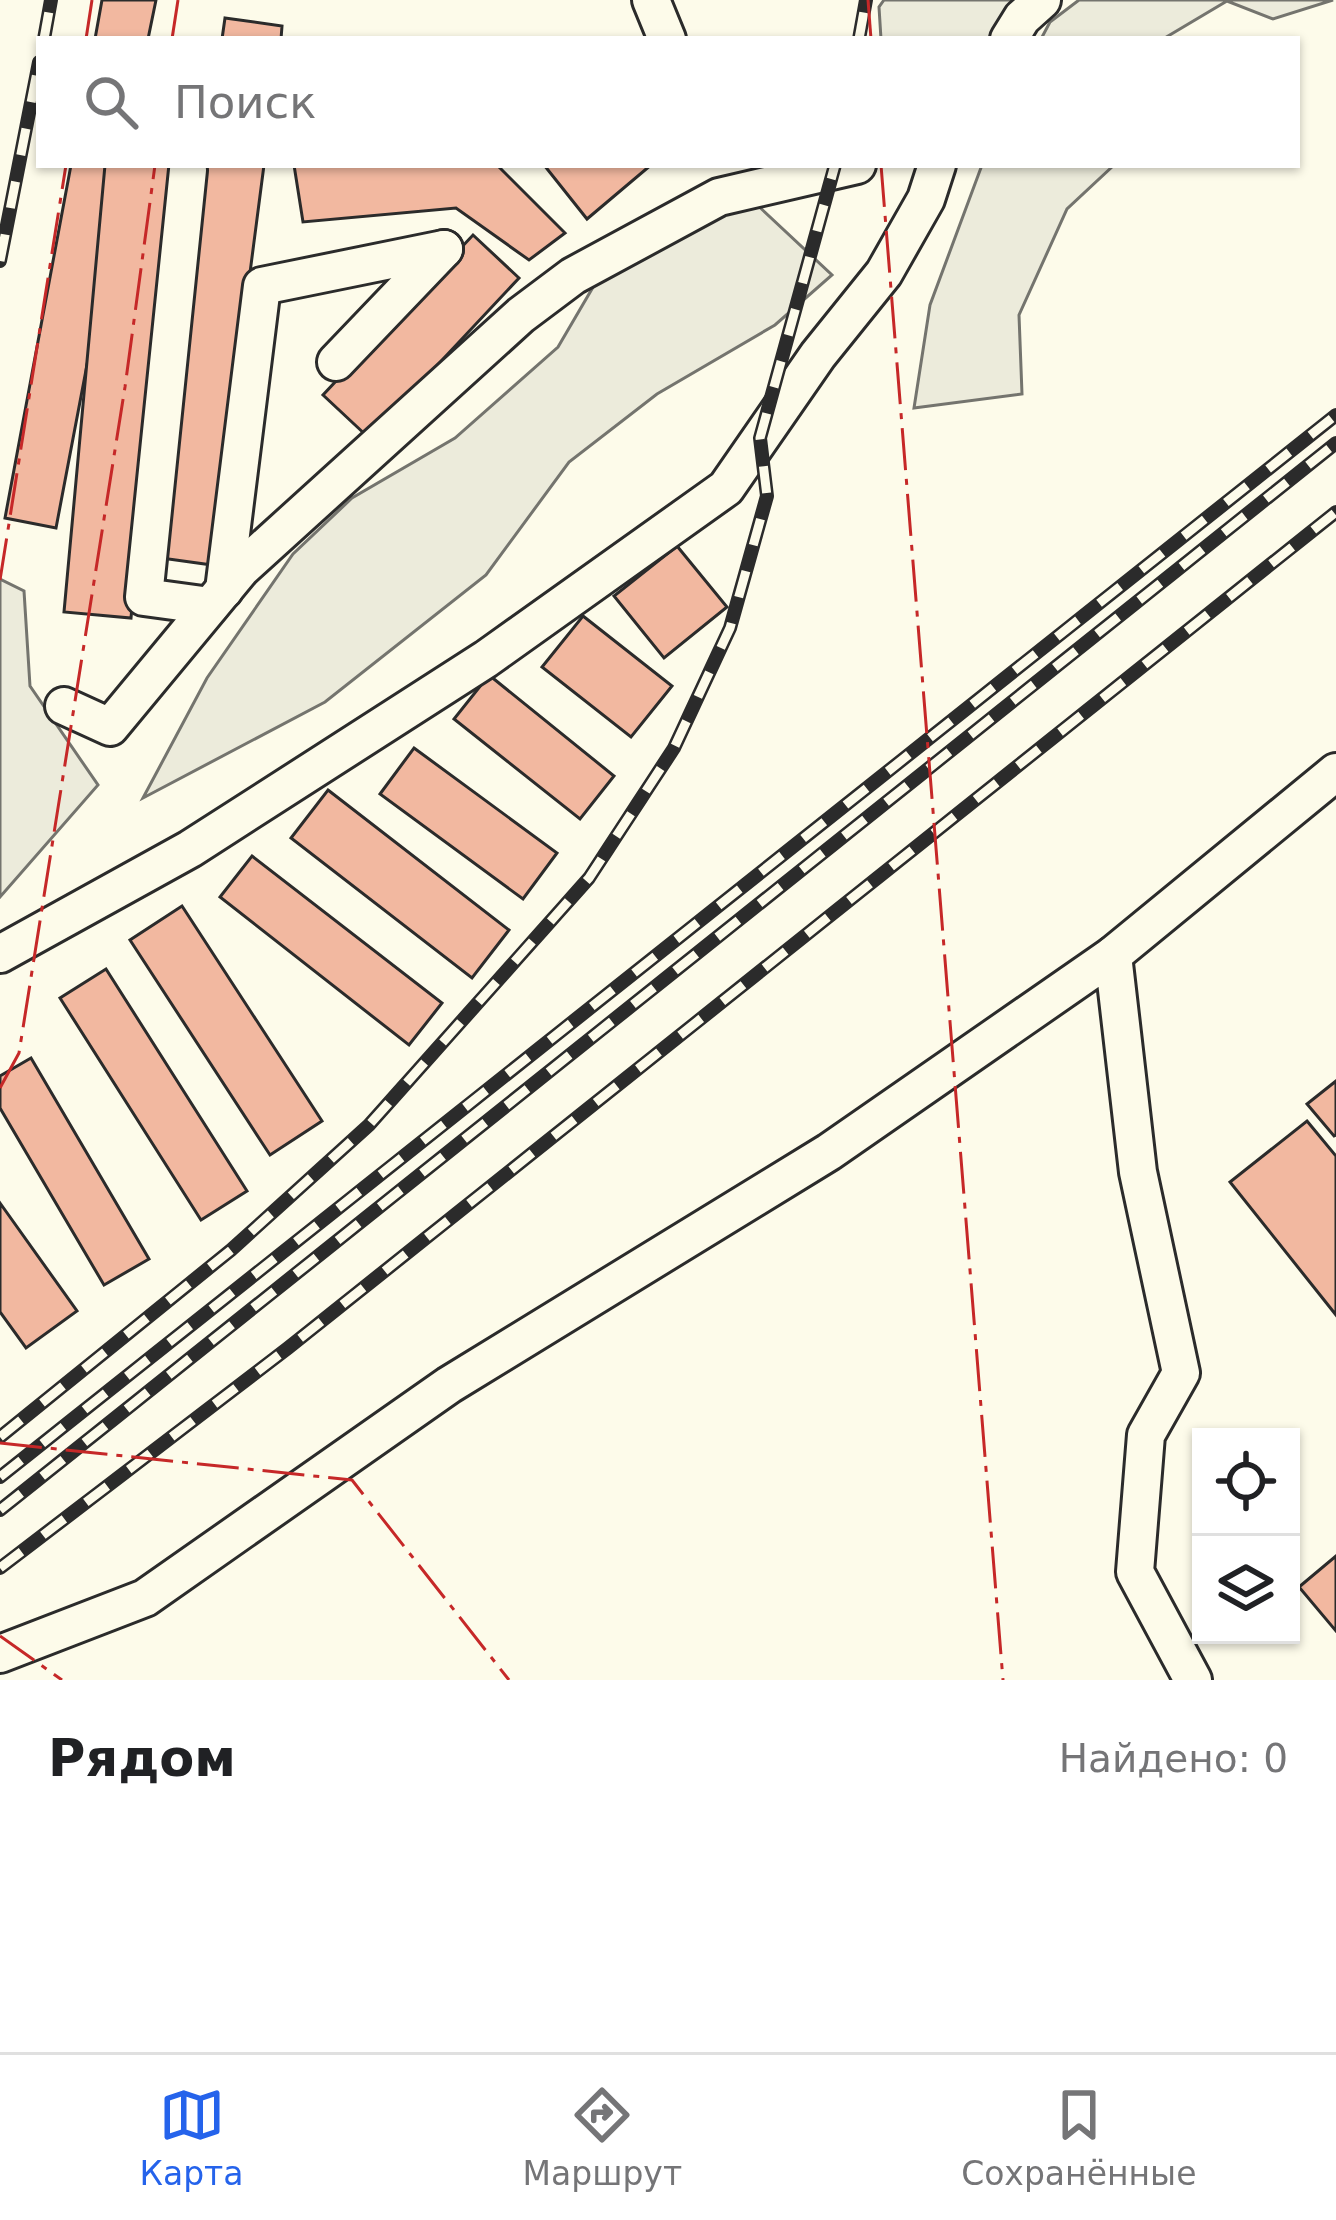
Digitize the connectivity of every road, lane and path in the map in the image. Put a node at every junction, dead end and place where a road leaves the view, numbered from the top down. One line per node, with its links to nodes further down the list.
1 (651, 0): 3 (lane)
2 (1042, 0): 4 (lane)
3 (666, 36)
4 (1011, 36)
5 (828, 168): 8 (lane)
6 (936, 168): 13 (lane)
7 (188, 170): 10 (lane)
8 (769, 174): 10 (lane)
9 (336, 362): 10 (lane)
10 (218, 598): 11 (lane)
11 (64, 706)
12 (1336, 772): 14 (lane)
13 (0, 954)
14 (1113, 955): 15 (lane); 16 (lane)
15 (0, 1654)
16 (1193, 1680)

